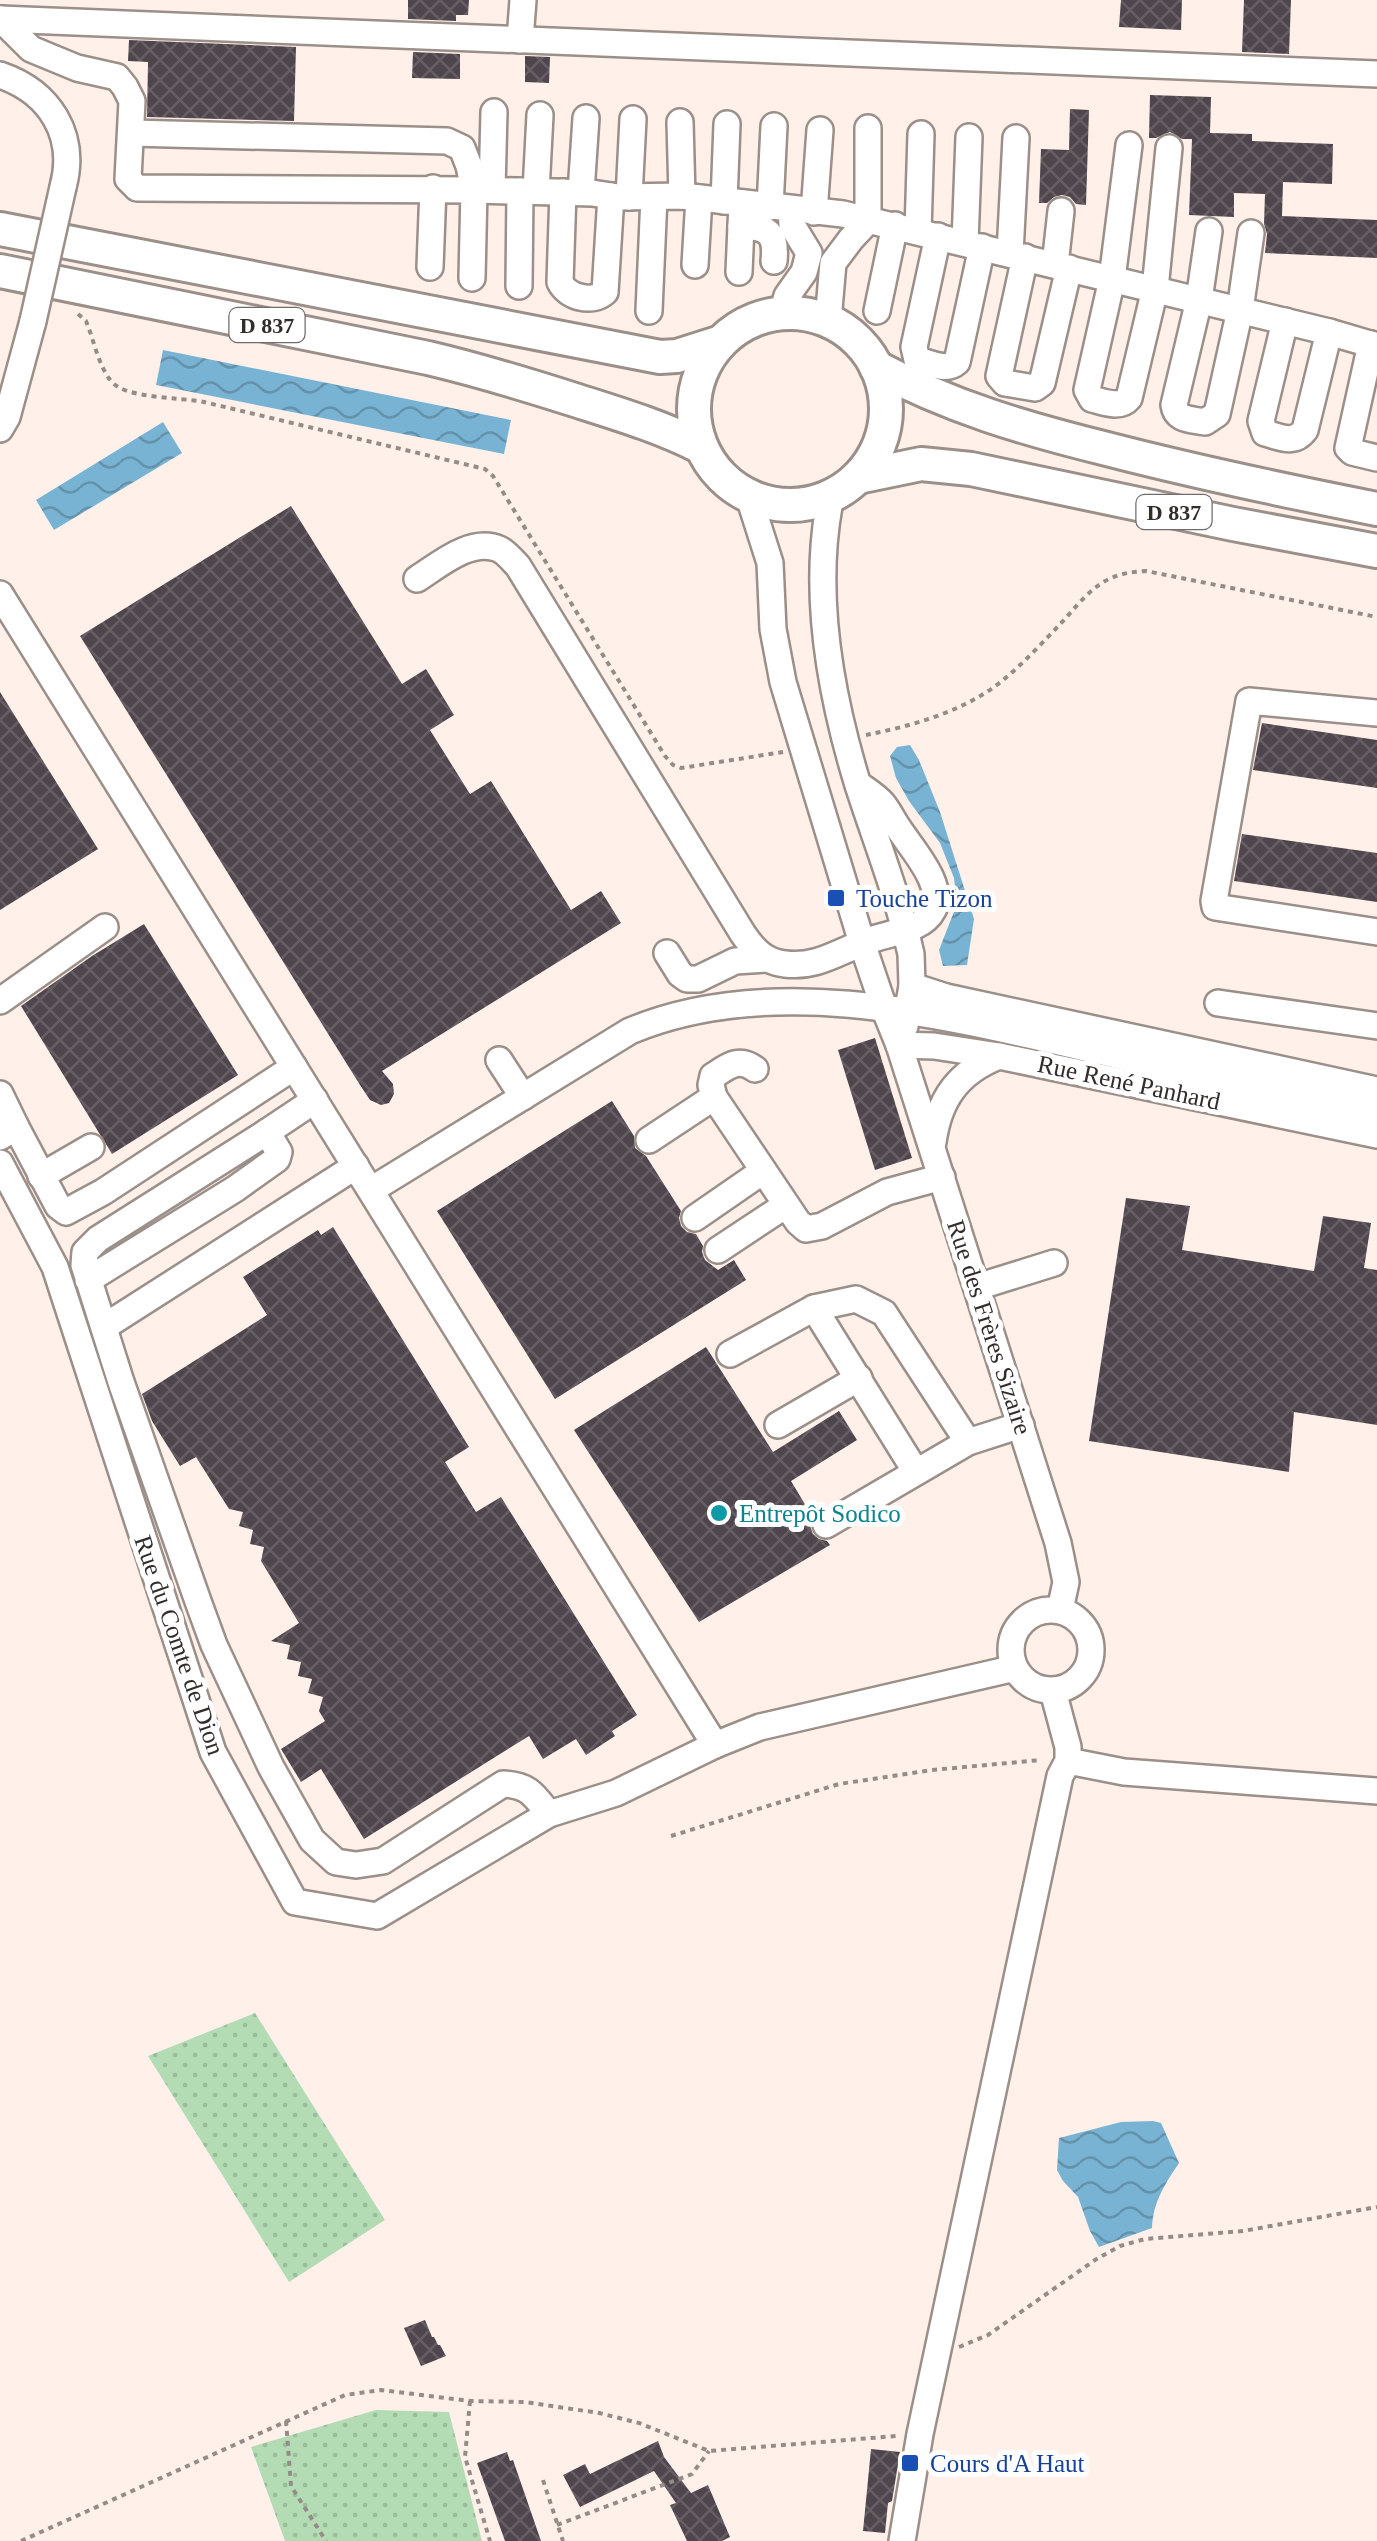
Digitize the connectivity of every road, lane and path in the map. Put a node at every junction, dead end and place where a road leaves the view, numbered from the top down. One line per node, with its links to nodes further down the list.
1 (523, 0): 3 (street)
2 (0, 18): 3 (street); 15 (street)
3 (520, 40): 5 (street)
4 (0, 74): 58 (street, bridge)
5 (1377, 74)
6 (494, 112): 22 (street)
7 (540, 115): 23 (street)
8 (586, 118): 24 (street)
9 (633, 119): 25 (street)
10 (680, 122): 26 (street)
11 (727, 124): 26 (street)
12 (774, 126): 29 (street)
13 (868, 128): 28 (street)
14 (820, 130): 29 (street)
15 (131, 132): 21 (street); 22 (street)
16 (921, 134): 31 (street)
17 (969, 136): 34 (street)
18 (1016, 138): 35 (street)
19 (1129, 145): 43 (street)
20 (1168, 148): 45 (street)
21 (433, 188): 22 (street); 39 (street)
22 (483, 190): 23 (street); 42 (street)
23 (528, 191): 24 (street); 44 (street)
24 (572, 192): 25 (street); 25 (street)
25 (631, 196): 26 (street); 50 (street)
26 (718, 205): 29 (street); 36 (street); 37 (street); 41 (street)
27 (1062, 211): 38 (street)
28 (860, 218): 29 (street); 29 (street); 31 (street)
29 (809, 227): 51 (street); 52 (street)
30 (0, 229): 55 (main road, D 837)
31 (917, 230): 34 (street); 34 (street); 48 (street)
32 (1209, 230): 46 (street)
33 (1252, 233): 49 (street)
34 (973, 244): 35 (street)
35 (1018, 255): 38 (street); 38 (street)
36 (774, 261)
37 (696, 266)
38 (1062, 266): 43 (street)
39 (430, 268)
40 (0, 271): 59 (main road, D 837)
41 (739, 272)
42 (472, 278)
43 (1112, 279): 45 (street); 45 (street)
44 (518, 286)
45 (1155, 290): 46 (street)
46 (1199, 300): 49 (street); 49 (street)
47 (68, 304): 71 (path)
48 (877, 310)
49 (1240, 310): 53 (street)
50 (649, 311)
51 (782, 313): 52 (main road); 55 (main road)
52 (828, 320): 57 (main road)
53 (1285, 322): 54 (street); 54 (street)
54 (1329, 332): 56 (street)
55 (720, 342): 59 (main road)
56 (1374, 345): 60 (street)
57 (876, 367): 61 (main road); 64 (main road, D 837)
58 (0, 429)
59 (701, 447): 63 (main road)
60 (1377, 458)
61 (858, 478): 62 (main road); 65 (main road, D 837)
62 (831, 496): 63 (main road); 70 (street)
63 (749, 497): 71 (street)
64 (1377, 509)
65 (1377, 552)
66 (416, 580): 78 (street)
67 (0, 594): 86 (street)
68 (1377, 617): 70 (path)
69 (1377, 713): 75 (street)
70 (845, 739): 72 (street)
71 (803, 749): 76 (street)
72 (858, 784): 74 (street); 74 (street)
73 (105, 927): 79 (street)
74 (906, 929): 76 (street); 80 (street)
75 (1377, 932)
76 (862, 943): 78 (street); 80 (street)
77 (667, 953): 78 (street)
78 (766, 959)
79 (0, 1001)
80 (902, 1002): 83 (street); 88 (street, Rue René Panhard); 90 (street); 93 (street)
81 (1218, 1003): 82 (street)
82 (1377, 1026)
83 (899, 1045): 84 (street, Rue René Panhard); 98 (street, Rue des Frères Sizaire)
84 (999, 1056): 95 (street, Rue René Panhard); 98 (street)
85 (499, 1060): 90 (street)
86 (294, 1066): 92 (street); 102 (street)
87 (755, 1069): 91 (street)
88 (1377, 1090)
89 (0, 1094): 94 (street)
90 (523, 1097): 104 (street)
91 (714, 1097): 96 (street); 101 (street)
92 (315, 1100): 100 (street); 111 (street)
93 (1377, 1110)
94 (8, 1132): 102 (street)
95 (1377, 1135)
96 (648, 1140)
97 (91, 1147): 102 (street)
98 (932, 1147): 103 (street, Rue des Frères Sizaire)
99 (0, 1163): 115 (street, Rue du Comte de Dion)
100 (356, 1166): 104 (street); 111 (street)
101 (764, 1172): 105 (street); 106 (street)
102 (41, 1176)
103 (942, 1178): 105 (street); 109 (street, Rue des Frères Sizaire)
104 (371, 1190): 128 (street)
105 (786, 1204): 107 (street)
106 (695, 1218)
107 (718, 1250)
108 (1054, 1263): 109 (street)
109 (977, 1286): 117 (street, Rue des Frères Sizaire)
110 (814, 1308): 112 (street); 113 (street); 118 (street)
111 (104, 1328): 114 (street)
112 (730, 1354)
113 (858, 1378): 116 (street); 119 (street)
114 (125, 1394): 115 (street); 120 (street)
115 (100, 1404): 121 (street, Rue du Comte de Dion)
116 (778, 1426)
117 (1021, 1426): 118 (street); 124 (street, Rue des Frères Sizaire)
118 (968, 1442): 119 (street)
119 (916, 1472): 122 (street)
120 (162, 1497): 121 (street); 123 (street)
121 (133, 1507): 125 (street, Rue du Comte de Dion)
122 (826, 1525)
123 (199, 1604): 125 (street); 129 (street)
124 (1060, 1610): 126 (street); 127 (street)
125 (168, 1615): 131 (street, Rue du Comte de Dion)
126 (1015, 1668): 127 (street); 128 (street, Rue du Comte de Dion)
127 (1053, 1691): 130 (street)
128 (715, 1745): 133 (street, Rue du Comte de Dion)
129 (262, 1748): 131 (street); 133 (street)
130 (1068, 1761): 132 (street); 134 (path); 136 (street)
131 (223, 1769): 133 (street, Rue du Comte de Dion)
132 (1377, 1791)
133 (549, 1814)
134 (671, 1836)
135 (1377, 2207): 136 (path)
136 (936, 2357): 139 (street)
137 (470, 2401): 138 (path); 140 (path); 145 (path)
138 (286, 2421): 143 (path); 144 (path)
139 (920, 2434): 140 (path); 147 (street)
140 (709, 2451): 142 (path)
141 (543, 2480): 142 (path)
142 (557, 2526): 146 (path)
143 (21, 2541)
144 (326, 2541)
145 (490, 2541)
146 (562, 2541)
147 (902, 2541)

